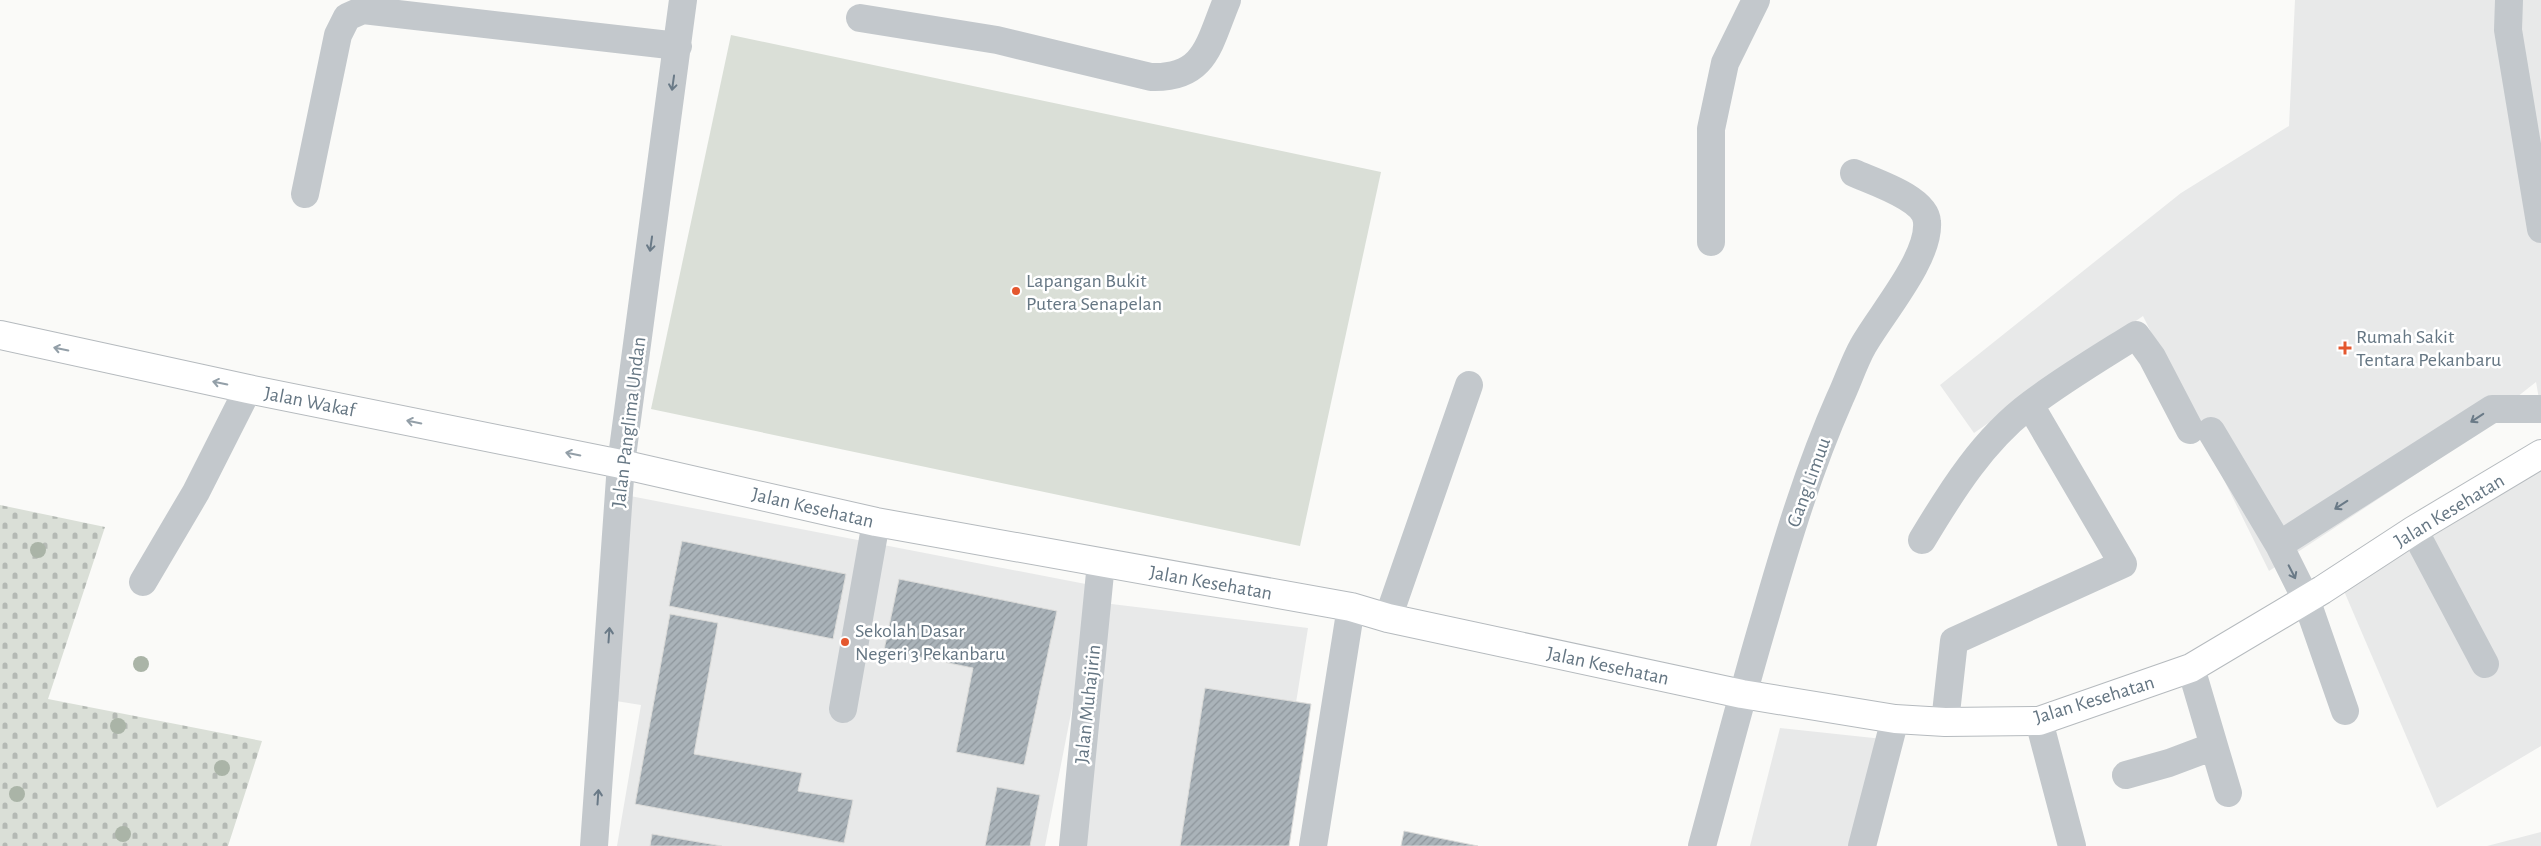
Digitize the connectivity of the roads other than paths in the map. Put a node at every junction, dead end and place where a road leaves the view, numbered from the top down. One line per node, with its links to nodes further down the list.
1 (683, 0): 6 (street, Jalan Panglima Undan)
2 (1227, 0): 5 (street)
3 (1756, 0): 10 (street)
4 (2509, 0): 9 (street)
5 (860, 18)
6 (678, 46): 8 (street); 17 (street, Jalan Panglima Undan, one-way to 17)
7 (1854, 173): 29 (street, Gang Limuu)
8 (305, 194)
9 (2541, 229)
10 (1711, 242)
11 (0, 335): 13 (main road, Jalan Wakaf, one-way to 11)
12 (1469, 385): 26 (street)
13 (248, 389): 17 (main road, Jalan Wakaf, one-way to 13); 23 (street)
14 (2030, 405): 20 (street); 21 (street); 34 (street)
15 (2541, 409): 21 (street, one-way to 21)
16 (2541, 454): 19 (main road, Jalan Kesehatan)
17 (621, 464): 18 (main road, Jalan Kesehatan); 38 (street, Jalan Panglima Undan, one-way to 17)
18 (876, 522): 22 (main road, Jalan Kesehatan); 30 (street)
19 (2414, 530): 24 (main road, Jalan Kesehatan); 27 (street)
20 (1922, 540)
21 (2279, 545): 24 (street, one-way to 24)
22 (1101, 563): 25 (main road, Jalan Kesehatan); 39 (street, Jalan Muhajirin)
23 (143, 582)
24 (2306, 599): 28 (main road, Jalan Kesehatan); 31 (street)
25 (1351, 607): 26 (main road, Jalan Kesehatan); 40 (street)
26 (1388, 618): 29 (main road, Jalan Kesehatan)
27 (2485, 664)
28 (2191, 668): 33 (main road, Jalan Kesehatan); 35 (street)
29 (1742, 694): 32 (main road, Jalan Kesehatan); 41 (street, Gang Limuu)
30 (843, 709)
31 (2344, 711)
32 (1895, 719): 34 (main road, Jalan Kesehatan); 42 (street)
33 (2039, 721): 34 (main road, Jalan Kesehatan); 43 (street)
34 (1945, 722)
35 (2214, 746): 36 (street); 37 (street)
36 (2126, 776)
37 (2228, 793)
38 (594, 846)
39 (1073, 846)
40 (1313, 846)
41 (1702, 846)
42 (1862, 846)
43 (2072, 846)

